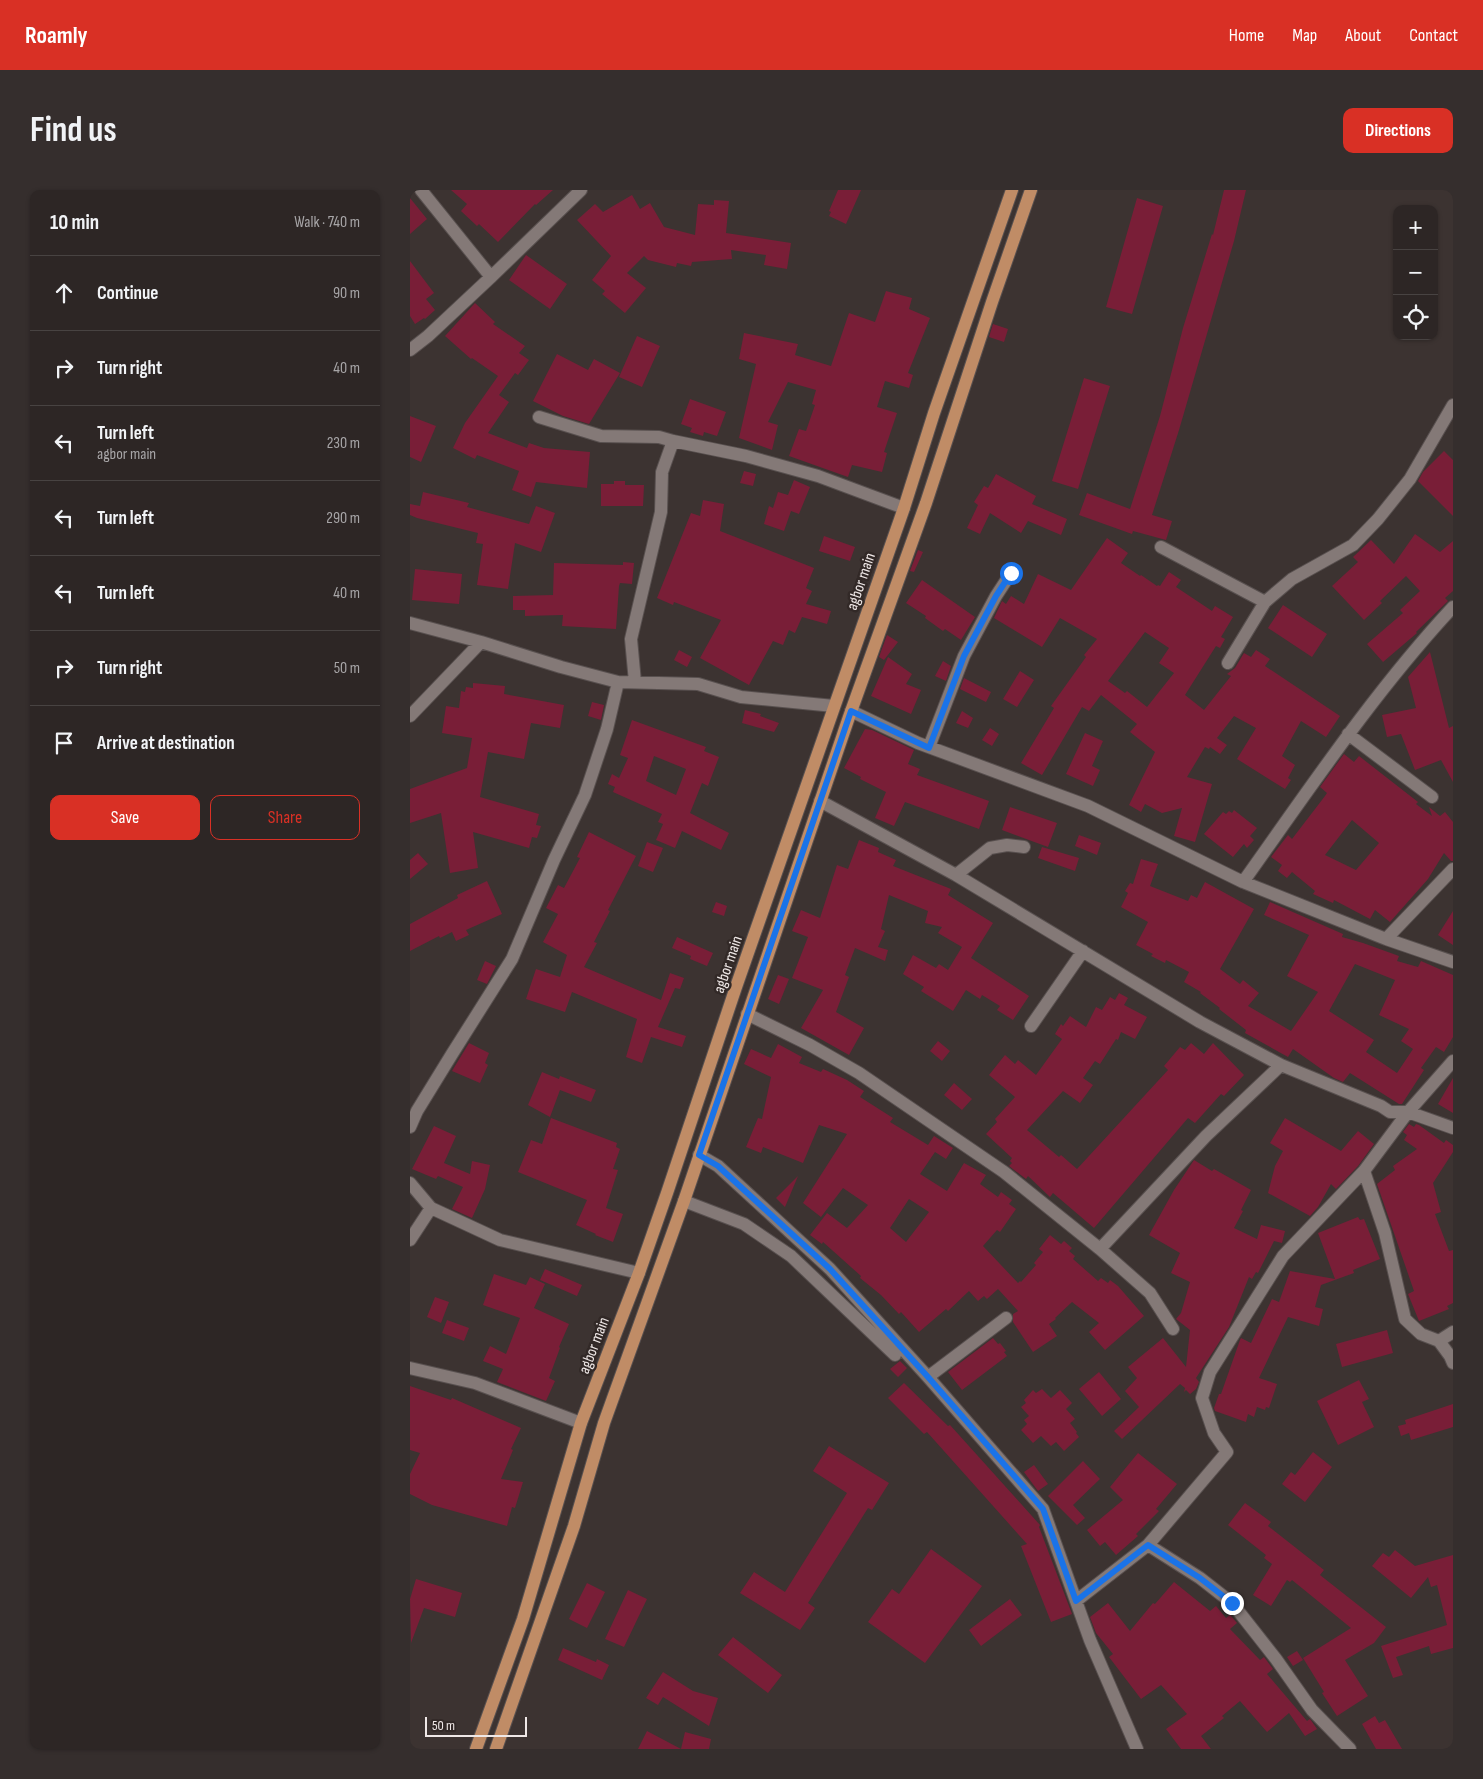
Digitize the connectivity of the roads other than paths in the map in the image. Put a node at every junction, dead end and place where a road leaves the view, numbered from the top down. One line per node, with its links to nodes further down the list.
1 (421, 190): 5 (street)
2 (581, 190): 5 (street)
3 (1012, 190): 10 (main road, agbor main)
4 (1031, 190): 21 (main road)
5 (491, 277): 6 (street)
6 (410, 350)
7 (1453, 405): 13 (street)
8 (539, 417): 9 (street)
9 (673, 441): 10 (street); 19 (street)
10 (904, 508): 20 (main road, agbor main)
11 (1161, 547): 13 (street)
12 (1011, 573): 24 (street)
13 (1265, 602): 17 (street)
14 (1453, 607): 23 (street)
15 (410, 623): 16 (street)
16 (481, 642): 18 (street); 22 (street)
17 (1228, 664)
18 (618, 682): 19 (street); 41 (street)
19 (635, 682): 20 (street)
20 (834, 706): 29 (main road, agbor main)
21 (851, 711): 24 (street); 26 (main road)
22 (410, 716)
23 (1348, 734): 25 (street); 32 (street)
24 (929, 748): 32 (street)
25 (1432, 797)
26 (820, 801): 30 (street); 31 (main road)
27 (1024, 847): 30 (street)
28 (1453, 869): 33 (street)
29 (776, 872): 31 (main road); 50 (main road, agbor main)
30 (956, 875): 34 (street)
31 (793, 879): 36 (main road)
32 (1243, 882): 33 (street)
33 (1386, 940): 35 (street)
34 (1083, 951): 37 (street); 39 (street)
35 (1453, 962)
36 (747, 1014): 43 (main road); 49 (street)
37 (1031, 1026)
38 (1453, 1061): 40 (street)
39 (1282, 1065): 40 (street); 49 (street)
40 (1408, 1112): 42 (street); 44 (street)
41 (410, 1127)
42 (1453, 1128)
43 (699, 1155): 46 (main road); 58 (street)
44 (1364, 1171): 54 (street); 60 (street)
45 (410, 1183): 47 (street)
46 (684, 1201): 55 (street); 63 (main road)
47 (431, 1208): 48 (street); 50 (street)
48 (410, 1240)
49 (1100, 1249): 52 (street)
50 (639, 1273): 59 (main road, agbor main)
51 (1006, 1318): 58 (street)
52 (1173, 1329)
53 (1453, 1332): 54 (street)
54 (1439, 1341): 56 (street)
55 (895, 1355)
56 (1453, 1364)
57 (410, 1368): 59 (street)
58 (928, 1377): 61 (street)
59 (581, 1423): 62 (main road, agbor main)
60 (1148, 1545): 61 (street); 67 (street)
61 (1076, 1601): 66 (street)
62 (523, 1619): 63 (main road); 64 (main road, agbor main)
63 (539, 1624): 65 (main road)
64 (476, 1749)
65 (496, 1749)
66 (1138, 1749)
67 (1350, 1749)

